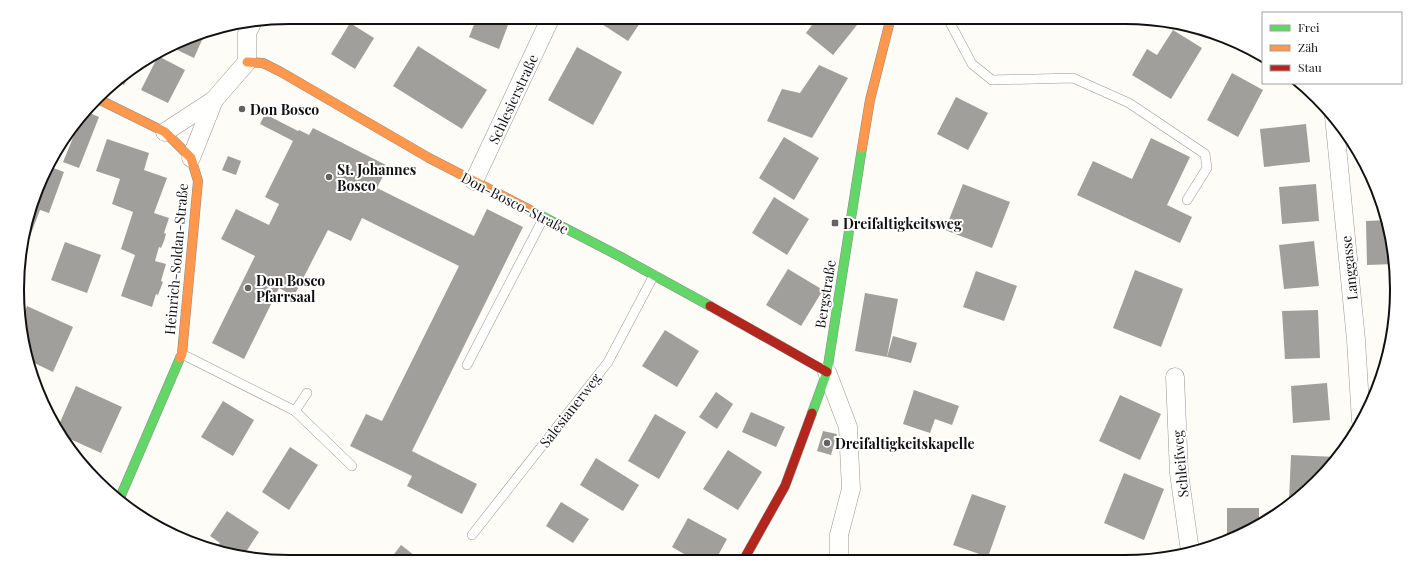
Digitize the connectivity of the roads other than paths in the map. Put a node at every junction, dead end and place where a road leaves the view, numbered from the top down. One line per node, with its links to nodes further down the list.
1 (548, 24): 11 (street, Schlesierstraße)
2 (889, 24): 17 (street, Bergstraße)
3 (951, 24): 12 (lane)
4 (250, 27): 5 (street)
5 (247, 62): 6 (street); 11 (street, Don-Bosco-Straße)
6 (214, 100): 9 (street); 10 (street)
7 (103, 101): 9 (street, Heinrich-Soldan-Straße)
8 (1335, 128): 21 (street, Langgasse)
9 (165, 132): 10 (street, Heinrich-Soldan-Straße)
10 (191, 158): 15 (street, Heinrich-Soldan-Straße)
11 (474, 182): 13 (street, Don-Bosco-Straße)
12 (1187, 200)
13 (544, 217): 14 (street, Don-Bosco-Straße); 16 (lane)
14 (654, 275): 17 (street, Don-Bosco-Straße); 24 (lane, Salesianerweg)
15 (182, 354): 20 (lane, Heinrich-Soldan-Straße); 23 (street, Heinrich-Soldan-Straße)
16 (467, 365)
17 (827, 372): 26 (street, Bergstraße); 27 (street)
18 (1175, 377): 25 (street, Schleifweg)
19 (307, 393): 20 (lane)
20 (295, 411): 22 (lane, Heinrich-Soldan-Straße)
21 (1360, 411)
22 (352, 466)
23 (121, 495)
24 (472, 535)
25 (1190, 547)
26 (746, 555)
27 (839, 555)

